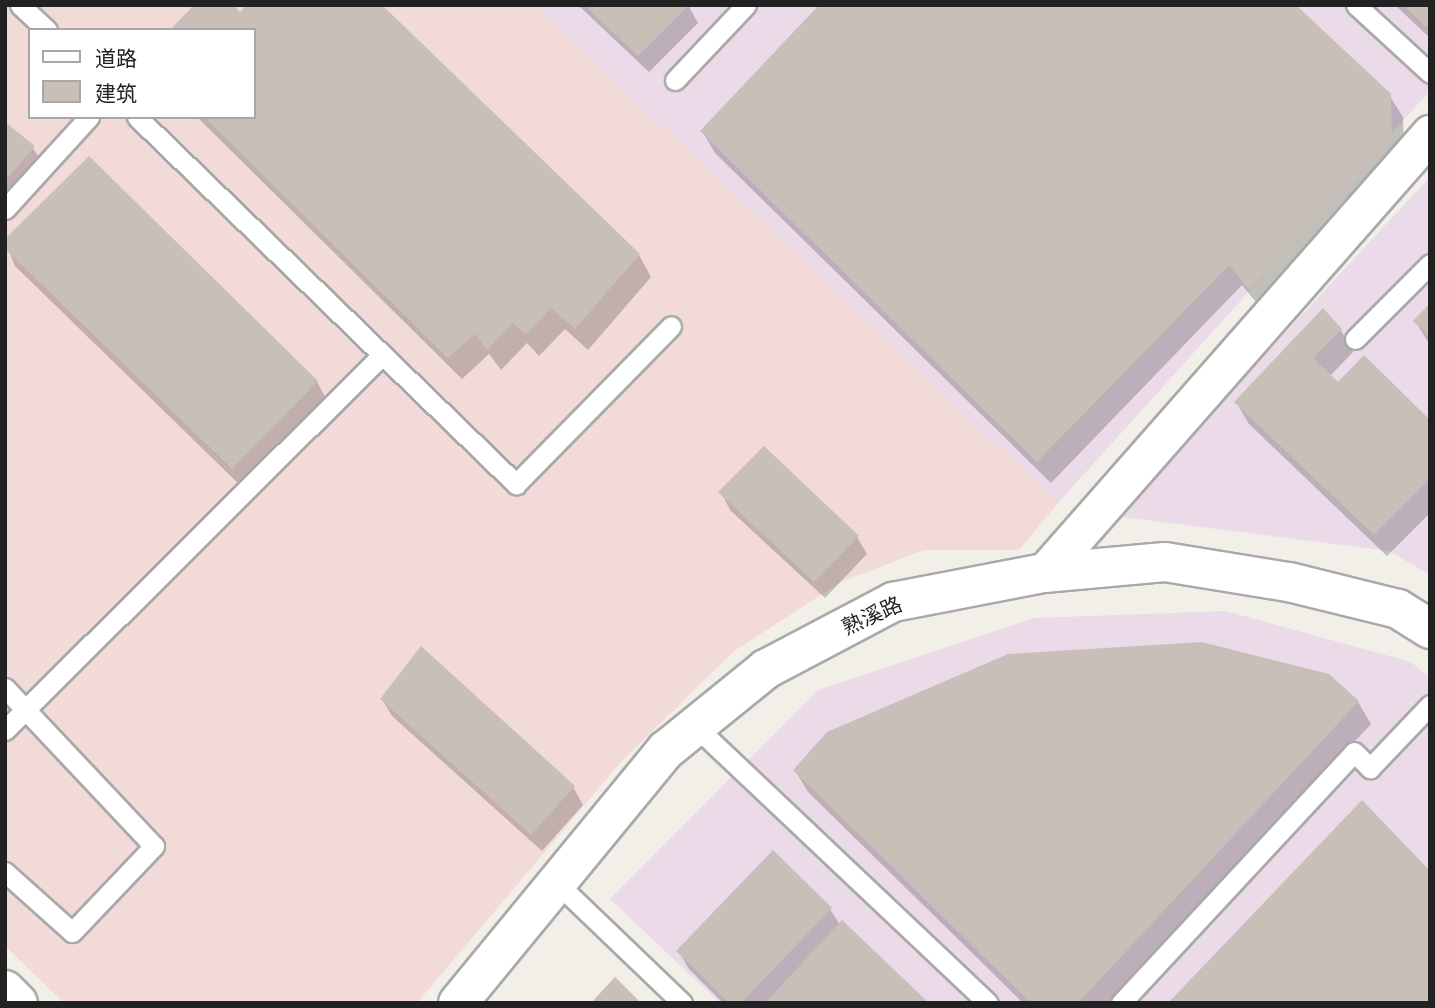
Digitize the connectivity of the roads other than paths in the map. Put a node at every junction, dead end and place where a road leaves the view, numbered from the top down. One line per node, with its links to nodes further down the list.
1 (20, 5): 4 (lane)
2 (746, 5): 6 (lane)
3 (1356, 5): 5 (lane)
4 (45, 28)
5 (1430, 74)
6 (675, 80)
7 (87, 119): 10 (lane)
8 (139, 119): 14 (lane)
9 (1430, 134): 15 (street)
10 (5, 209)
11 (1430, 264): 13 (lane)
12 (671, 326): 14 (lane)
13 (1354, 339)
14 (382, 355): 19 (lane)
15 (1044, 573): 16 (street, 熟溪路); 20 (street, 熟溪路)
16 (1430, 629)
17 (5, 688): 19 (lane)
18 (1430, 705): 29 (lane)
19 (25, 710): 21 (lane); 22 (lane)
20 (695, 726): 23 (street, 熟溪路); 28 (lane)
21 (5, 730)
22 (5, 872)
23 (557, 883): 26 (street, 熟溪路); 27 (lane)
24 (5, 990): 25 (street)
25 (18, 1003)
26 (458, 1003)
27 (682, 1003)
28 (988, 1003)
29 (1121, 1003)

